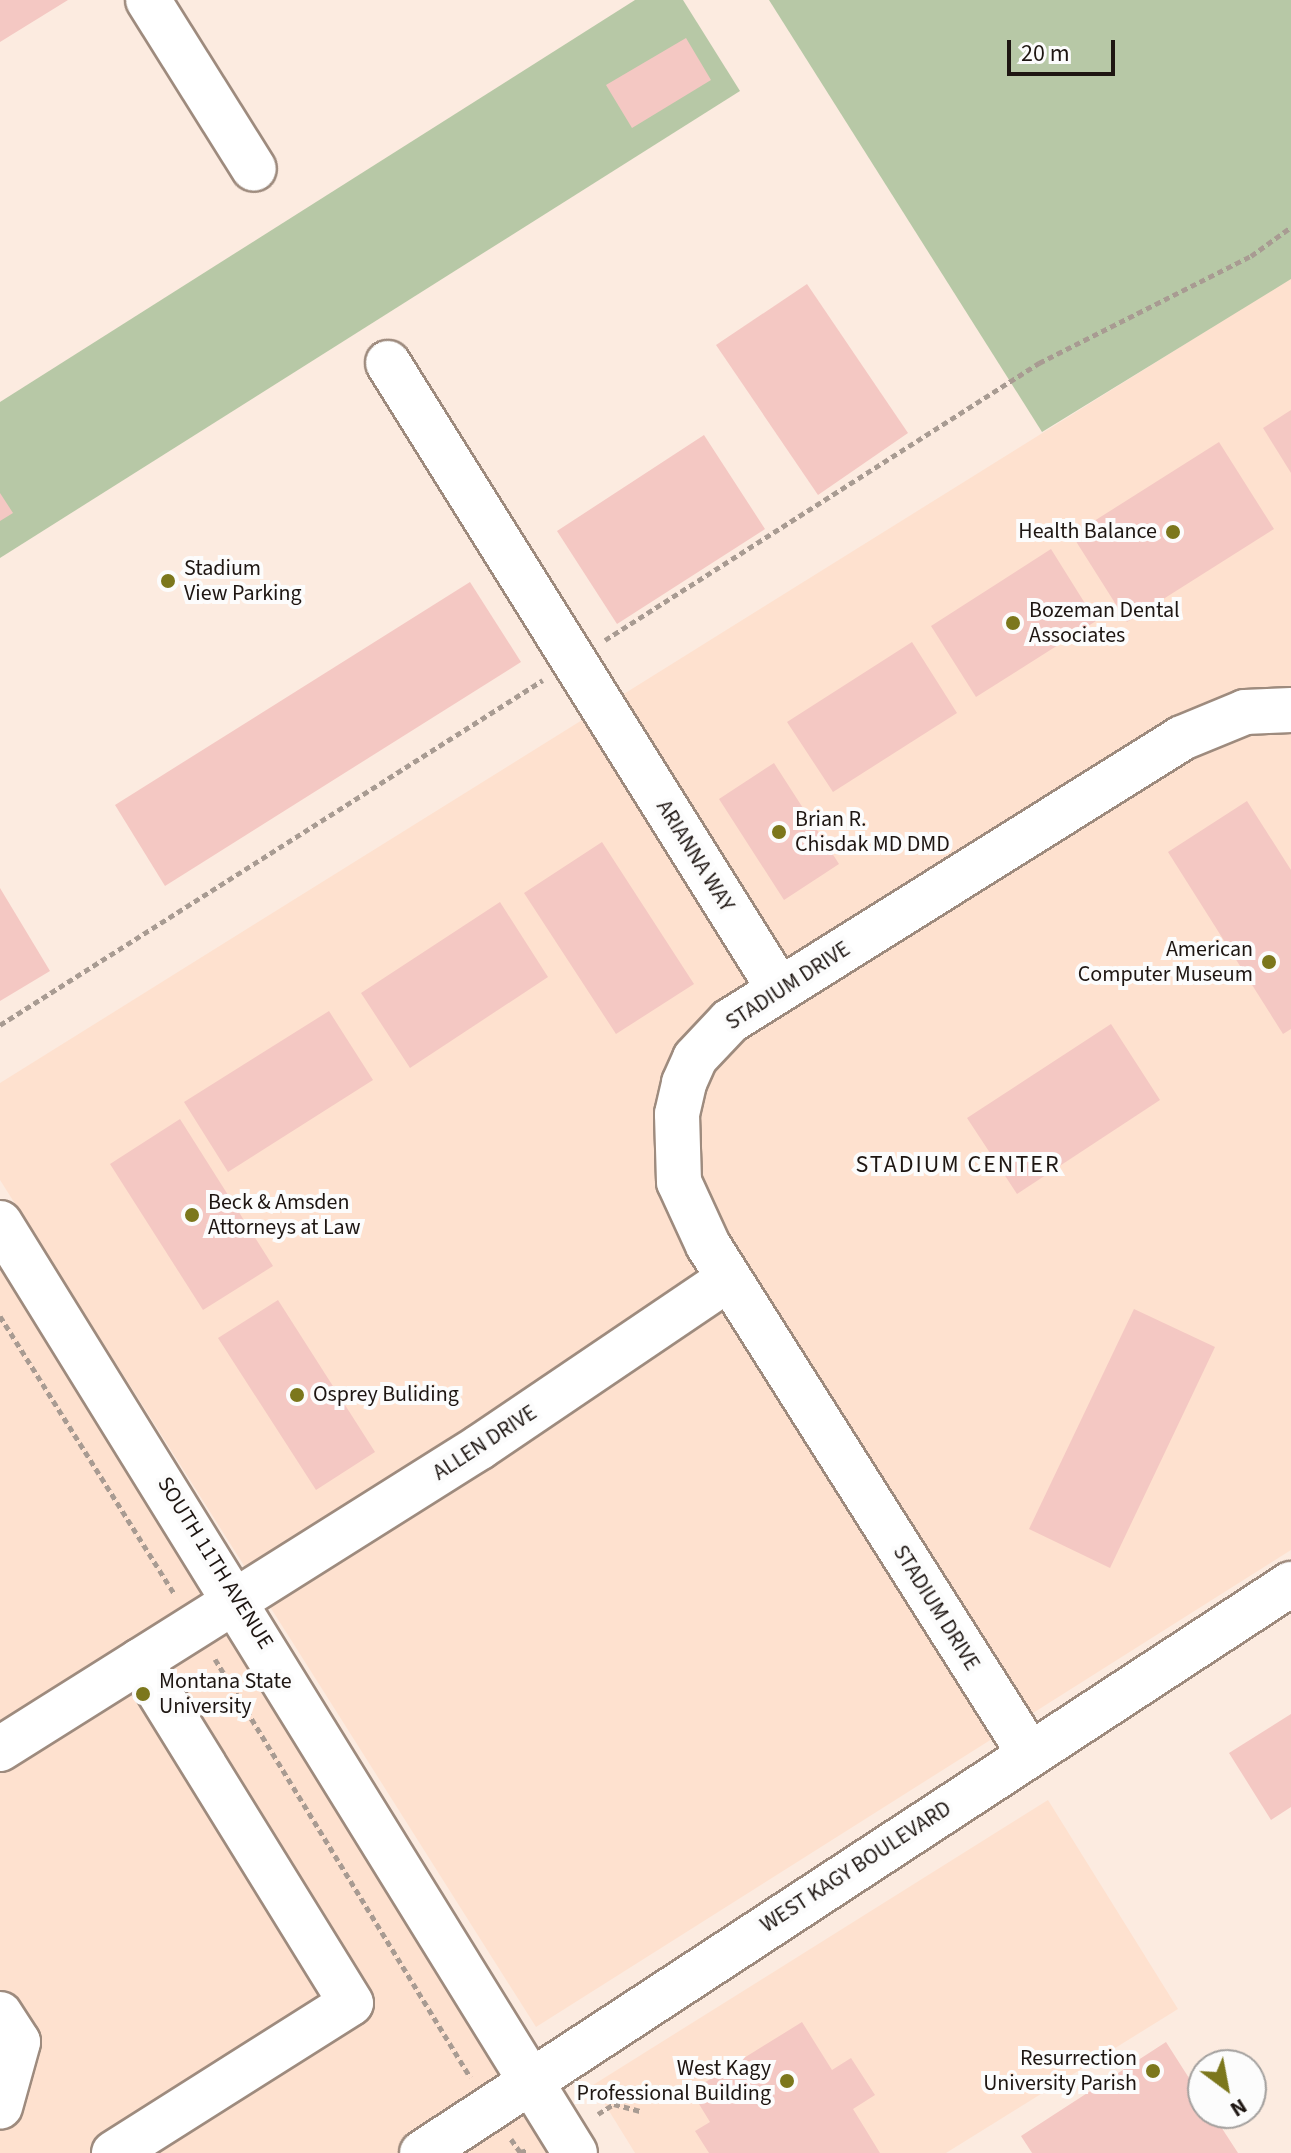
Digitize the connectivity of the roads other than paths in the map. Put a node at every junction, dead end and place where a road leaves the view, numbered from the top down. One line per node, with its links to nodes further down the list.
1 (148, 0): 2 (street)
2 (254, 169)
3 (388, 363): 5 (street, ARIANNA WAY)
4 (1291, 710): 5 (street, STADIUM DRIVE)
5 (779, 989): 7 (street, STADIUM DRIVE)
6 (0, 1223): 9 (street, SOUTH 11TH AVENUE)
7 (728, 1279): 9 (street, ALLEN DRIVE); 12 (street, STADIUM DRIVE)
8 (1291, 1584): 12 (street, WEST KAGY BOULEVARD)
9 (239, 1600): 10 (street, ALLEN DRIVE); 14 (street, SOUTH 11TH AVENUE)
10 (140, 1661): 11 (street, ALLEN DRIVE); 16 (street)
11 (0, 1749)
12 (1029, 1753): 14 (street, WEST KAGY BOULEVARD)
13 (0, 2014): 15 (street)
14 (531, 2084): 17 (street, WEST KAGY BOULEVARD); 18 (street, SOUTH 11TH AVENUE)
15 (0, 2107)
16 (114, 2153)
17 (422, 2153)
18 (575, 2153)

